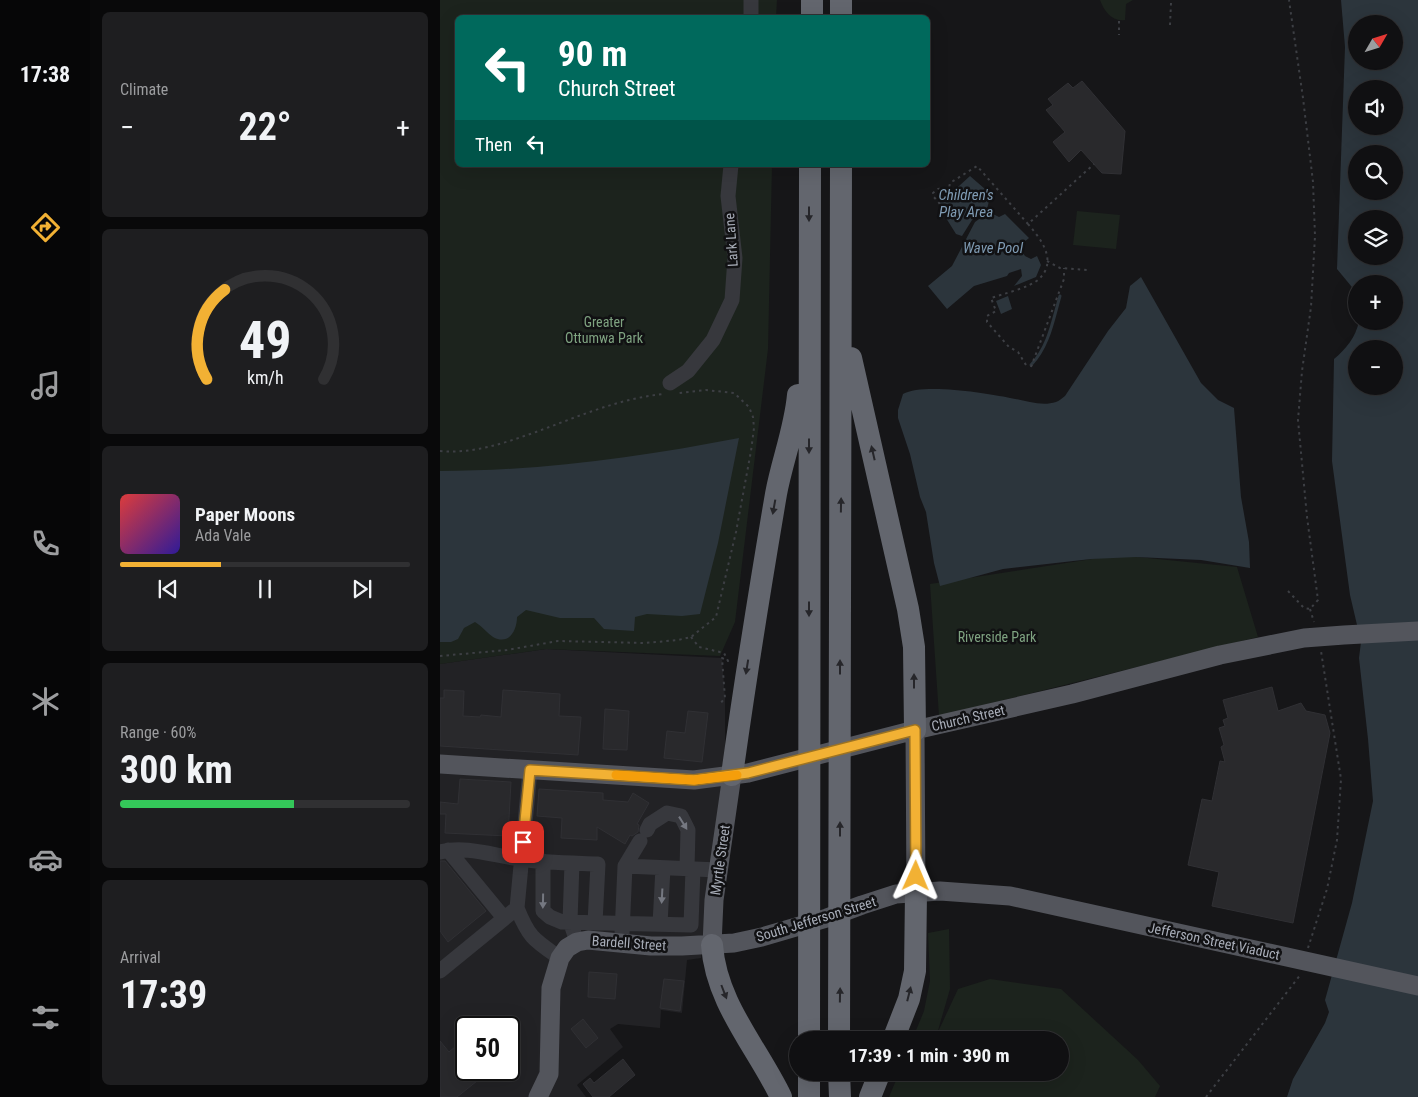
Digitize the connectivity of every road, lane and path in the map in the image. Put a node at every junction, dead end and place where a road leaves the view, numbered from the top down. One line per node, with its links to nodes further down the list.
1 (751, 0): 6 (street)
2 (812, 0): 7 (highway)
3 (841, 0): 8 (highway)
4 (1289, 0): 27 (path)
5 (1171, 3): 10 (path)
6 (751, 15)
7 (812, 15)
8 (841, 15)
9 (1119, 21): 11 (path)
10 (1170, 25)
11 (1119, 35)
12 (1094, 164): 17 (path)
13 (731, 167): 25 (street, Lark Lane)
14 (810, 167): 21 (highway, one-way to 21)
15 (841, 167): 22 (highway)
16 (940, 204): 17 (path)
17 (1028, 224): 18 (path)
18 (1047, 261): 19 (path); 23 (path)
19 (1064, 268): 20 (path); 24 (path)
20 (1088, 270)
21 (809, 287): 36 (highway, one-way to 36); 61 (highway, one-way to 61)
22 (841, 295): 33 (highway, one-way to 22); 62 (highway, one-way to 22)
23 (1026, 365)
24 (1030, 367)
25 (673, 390): 26 (path); 29 (path)
26 (440, 451)
27 (1288, 591)
28 (1418, 631): 30 (main road, Church Street)
29 (691, 637): 31 (path); 32 (path)
30 (1319, 637): 33 (main road, Church Street); 56 (path)
31 (440, 656)
32 (718, 705)
33 (915, 730): 36 (main road, Church Street); 45 (main road)
34 (440, 764): 35 (main road, Church Street)
35 (530, 770): 36 (main road, Church Street); 38 (street)
36 (732, 775): 44 (main road, Myrtle Street)
37 (444, 851): 38 (street); 48 (street)
38 (521, 860): 39 (street); 47 (street)
39 (543, 861): 40 (street); 49 (street, one-way to 49)
40 (572, 863): 49 (street); 50 (street)
41 (625, 866): 42 (street); 43 (street, one-way to 43); 51 (street)
42 (663, 868): 43 (street); 52 (street, one-way to 52)
43 (690, 869): 44 (street); 52 (street)
44 (718, 870): 55 (main road, Myrtle Street)
45 (916, 893): 46 (main road, South Jefferson Street); 55 (main road, South Jefferson Street); 63 (highway, one-way to 45)
46 (1010, 896): 60 (main road, Jefferson Street Viaduct)
47 (517, 908): 48 (street); 57 (street)
48 (504, 918): 58 (street)
49 (570, 921): 50 (street); 53 (street)
50 (595, 923): 51 (street)
51 (622, 924): 52 (street); 54 (street)
52 (660, 924)
53 (577, 942): 54 (main road, Bardell Street); 57 (main road, Bardell Street)
54 (621, 943): 55 (main road, Bardell Street)
55 (712, 945): 68 (highway, one-way to 68)
56 (1308, 950)
57 (560, 958): 67 (main road)
58 (440, 971)
59 (1302, 971): 72 (path)
60 (1418, 986)
61 (809, 1031)
62 (840, 1031)
63 (896, 1031)
64 (809, 1081): 69 (highway)
65 (839, 1081): 70 (highway)
66 (876, 1081): 71 (highway)
67 (538, 1097)
68 (781, 1097)
69 (809, 1097)
70 (840, 1097)
71 (870, 1097)
72 (1206, 1097)

